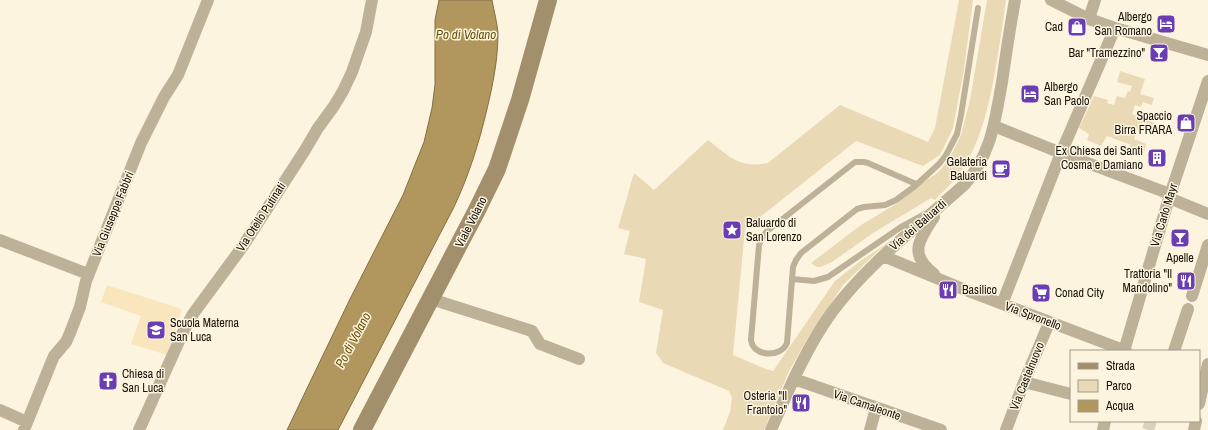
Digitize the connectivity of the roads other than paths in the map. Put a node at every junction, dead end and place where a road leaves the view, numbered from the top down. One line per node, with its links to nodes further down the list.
1 (208, 0): 21 (street, Via Giuseppe Fabbri)
2 (372, 0): 42 (street, Via Otello Putinati)
3 (548, 0): 25 (main road, Viale Volano)
4 (1015, 0): 12 (street, Via dei Baluardi)
5 (1051, 0): 8 (street)
6 (1095, 0): 8 (street)
7 (978, 8): 14 (lane)
8 (1089, 19): 9 (street)
9 (1115, 28): 10 (street); 13 (street)
10 (1208, 55)
11 (1208, 81): 15 (street, Via Carlo Mayr)
12 (994, 126): 13 (street); 16 (street, Via dei Baluardi)
13 (1061, 153): 15 (street); 26 (street)
14 (916, 184): 22 (lane); 22 (lane)
15 (1170, 196): 17 (street); 30 (street, Via Carlo Mayr)
16 (941, 206): 20 (street, Via dei Baluardi); 22 (lane); 23 (street, Via Spronello)
17 (1208, 214)
18 (0, 240): 21 (street)
19 (1208, 245): 24 (street)
20 (883, 256): 23 (street, Via Spronello); 35 (street, Via dei Baluardi)
21 (88, 274): 41 (street, Via Giuseppe Fabbri)
22 (792, 279)
23 (943, 281): 26 (street, Via Spronello)
24 (1192, 296)
25 (431, 299): 32 (street); 43 (main road, Viale Volano)
26 (1002, 304): 28 (street, Via Spronello)
27 (1188, 309): 31 (street)
28 (1049, 322): 29 (street, Via Spronello); 36 (street, Via Castelnuovo)
29 (1122, 350)
30 (1125, 350)
31 (1174, 350)
32 (579, 359)
33 (1208, 364): 34 (street)
34 (1204, 377): 38 (street)
35 (794, 379): 39 (street, Via Camaleonte); 44 (street, Via dei Baluardi)
36 (1024, 382): 37 (street); 47 (street, Via Castelnuovo)
37 (1070, 394)
38 (1200, 399)
39 (876, 408): 45 (street); 46 (street, Via Camaleonte)
40 (0, 410): 41 (street)
41 (26, 426)
42 (139, 430)
43 (362, 430)
44 (772, 430)
45 (870, 430)
46 (942, 430)
47 (1006, 430)

